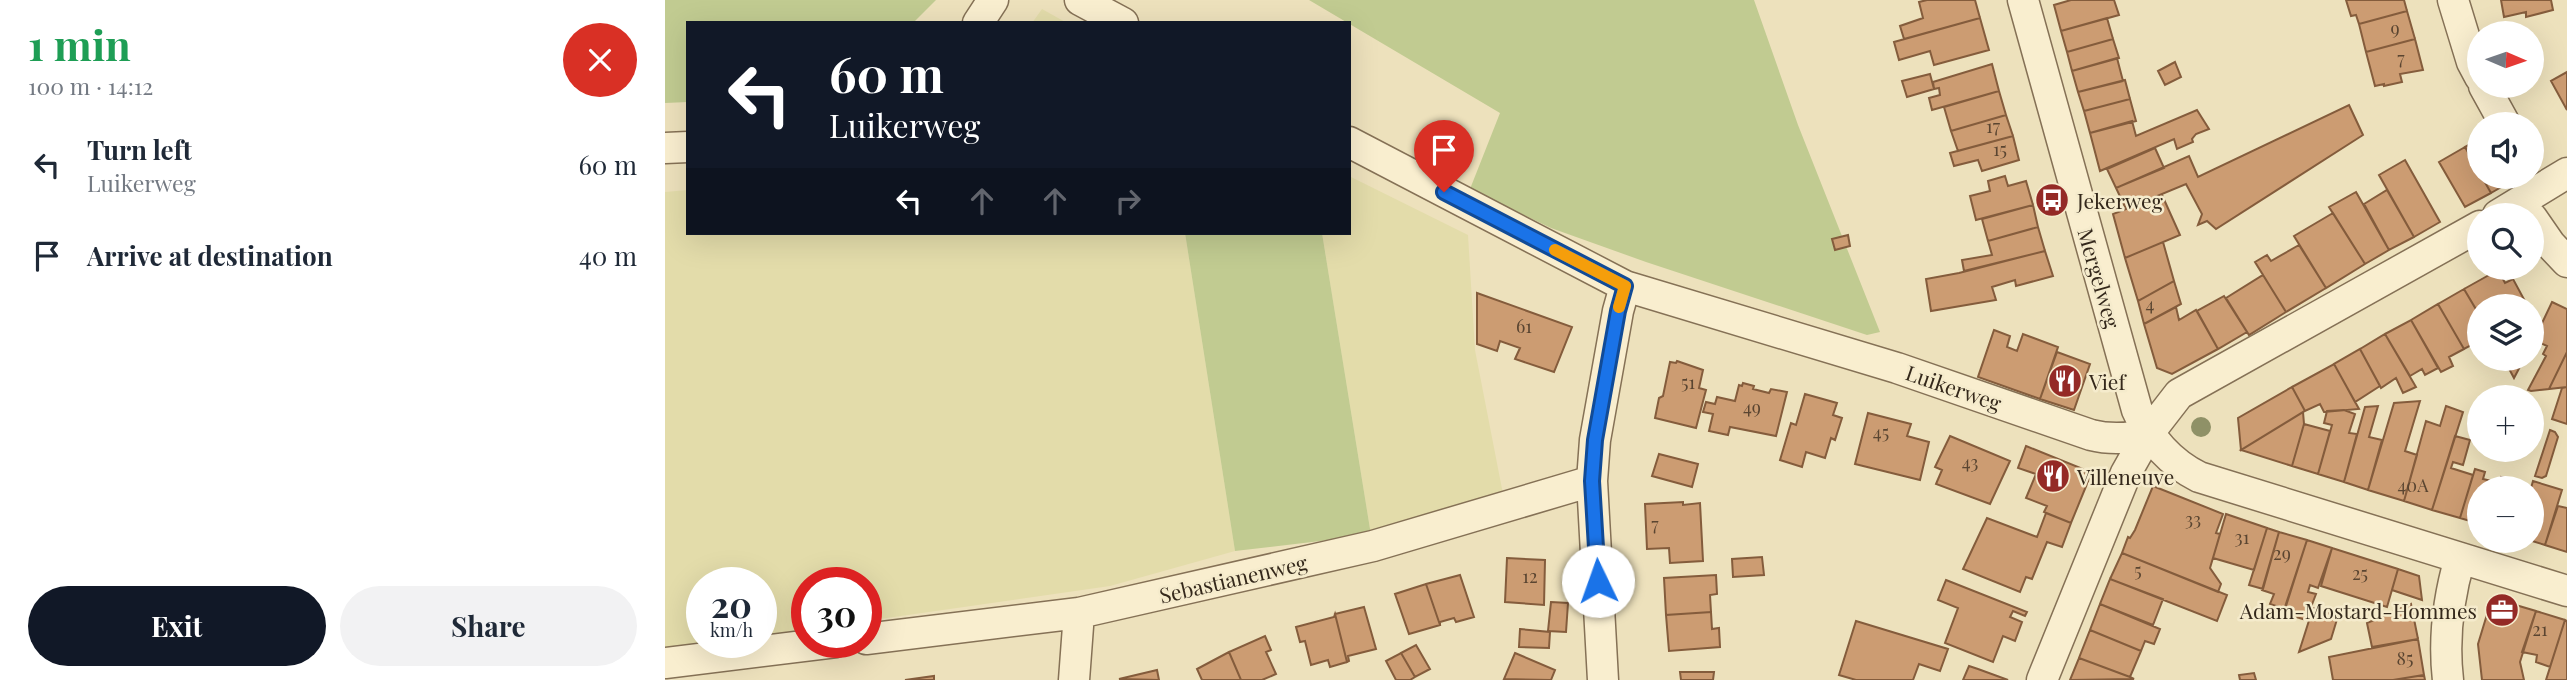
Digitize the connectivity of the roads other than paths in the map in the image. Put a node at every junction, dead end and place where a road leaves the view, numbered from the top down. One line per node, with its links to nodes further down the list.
1 (993, 0): 5 (street)
2 (1080, 0): 6 (street)
3 (2022, 0): 16 (street, Mergelweg)
4 (2453, 0): 7 (street)
5 (979, 21)
6 (1119, 21)
7 (2467, 46)
8 (1351, 143): 15 (street, Luikerweg)
9 (686, 147): 10 (street)
10 (665, 148)
11 (2567, 173): 12 (street)
12 (2526, 202): 14 (street)
13 (2467, 233): 16 (street)
14 (2567, 262)
15 (1625, 286): 16 (street, Luikerweg); 17 (street)
16 (2148, 434): 18 (street); 26 (street)
17 (1592, 481): 20 (street, Sebastianenweg); 25 (street)
18 (2459, 558): 19 (street); 27 (street)
19 (2567, 591)
20 (1079, 613): 21 (street, Sebastianenweg); 24 (street)
21 (882, 637)
22 (791, 648): 23 (street)
23 (665, 663)
24 (1074, 680)
25 (1603, 680)
26 (2042, 680)
27 (2448, 680)

